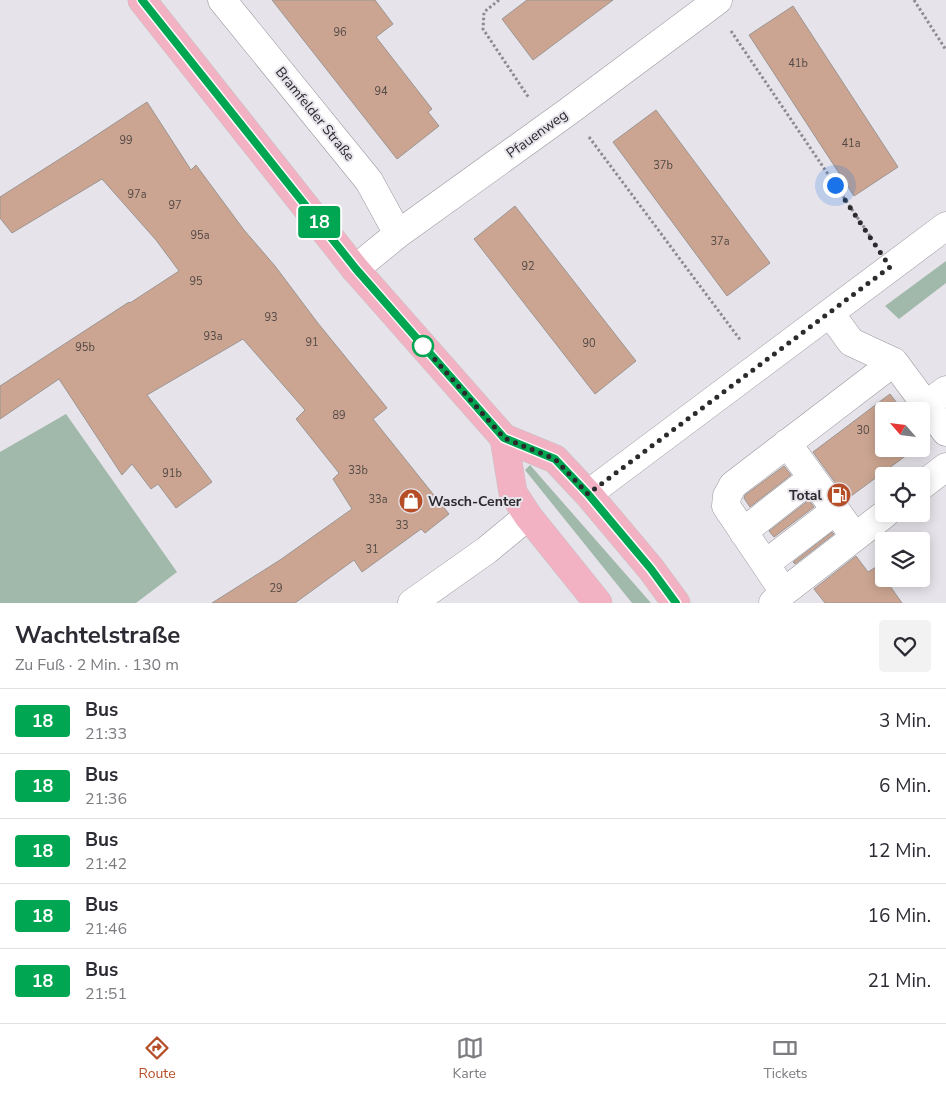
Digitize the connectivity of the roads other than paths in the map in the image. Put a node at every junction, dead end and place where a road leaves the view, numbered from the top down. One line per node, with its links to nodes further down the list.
1 (142, 0): 6 (main road)
2 (222, 0): 5 (street, Bramfelder Straße)
3 (715, 2): 5 (street, Pfauenweg)
4 (946, 226): 7 (street)
5 (398, 234): 6 (street, Pfauenweg)
6 (356, 269): 11 (main road)
7 (830, 312): 8 (street); 16 (street)
8 (894, 362): 9 (street); 12 (street)
9 (936, 398): 10 (street)
10 (946, 432)
11 (504, 438): 16 (main road); 18 (main road)
12 (787, 443): 14 (street); 20 (street)
13 (946, 467): 15 (street)
14 (812, 478): 17 (street); 20 (street)
15 (930, 479)
16 (588, 494): 26 (main road)
17 (836, 510): 21 (street); 22 (street)
18 (528, 516): 24 (street); 25 (main road)
19 (875, 522): 21 (street)
20 (743, 532): 22 (street)
21 (855, 537): 23 (street)
22 (765, 564): 23 (street)
23 (779, 597)
24 (412, 603)
25 (598, 603)
26 (676, 603)

